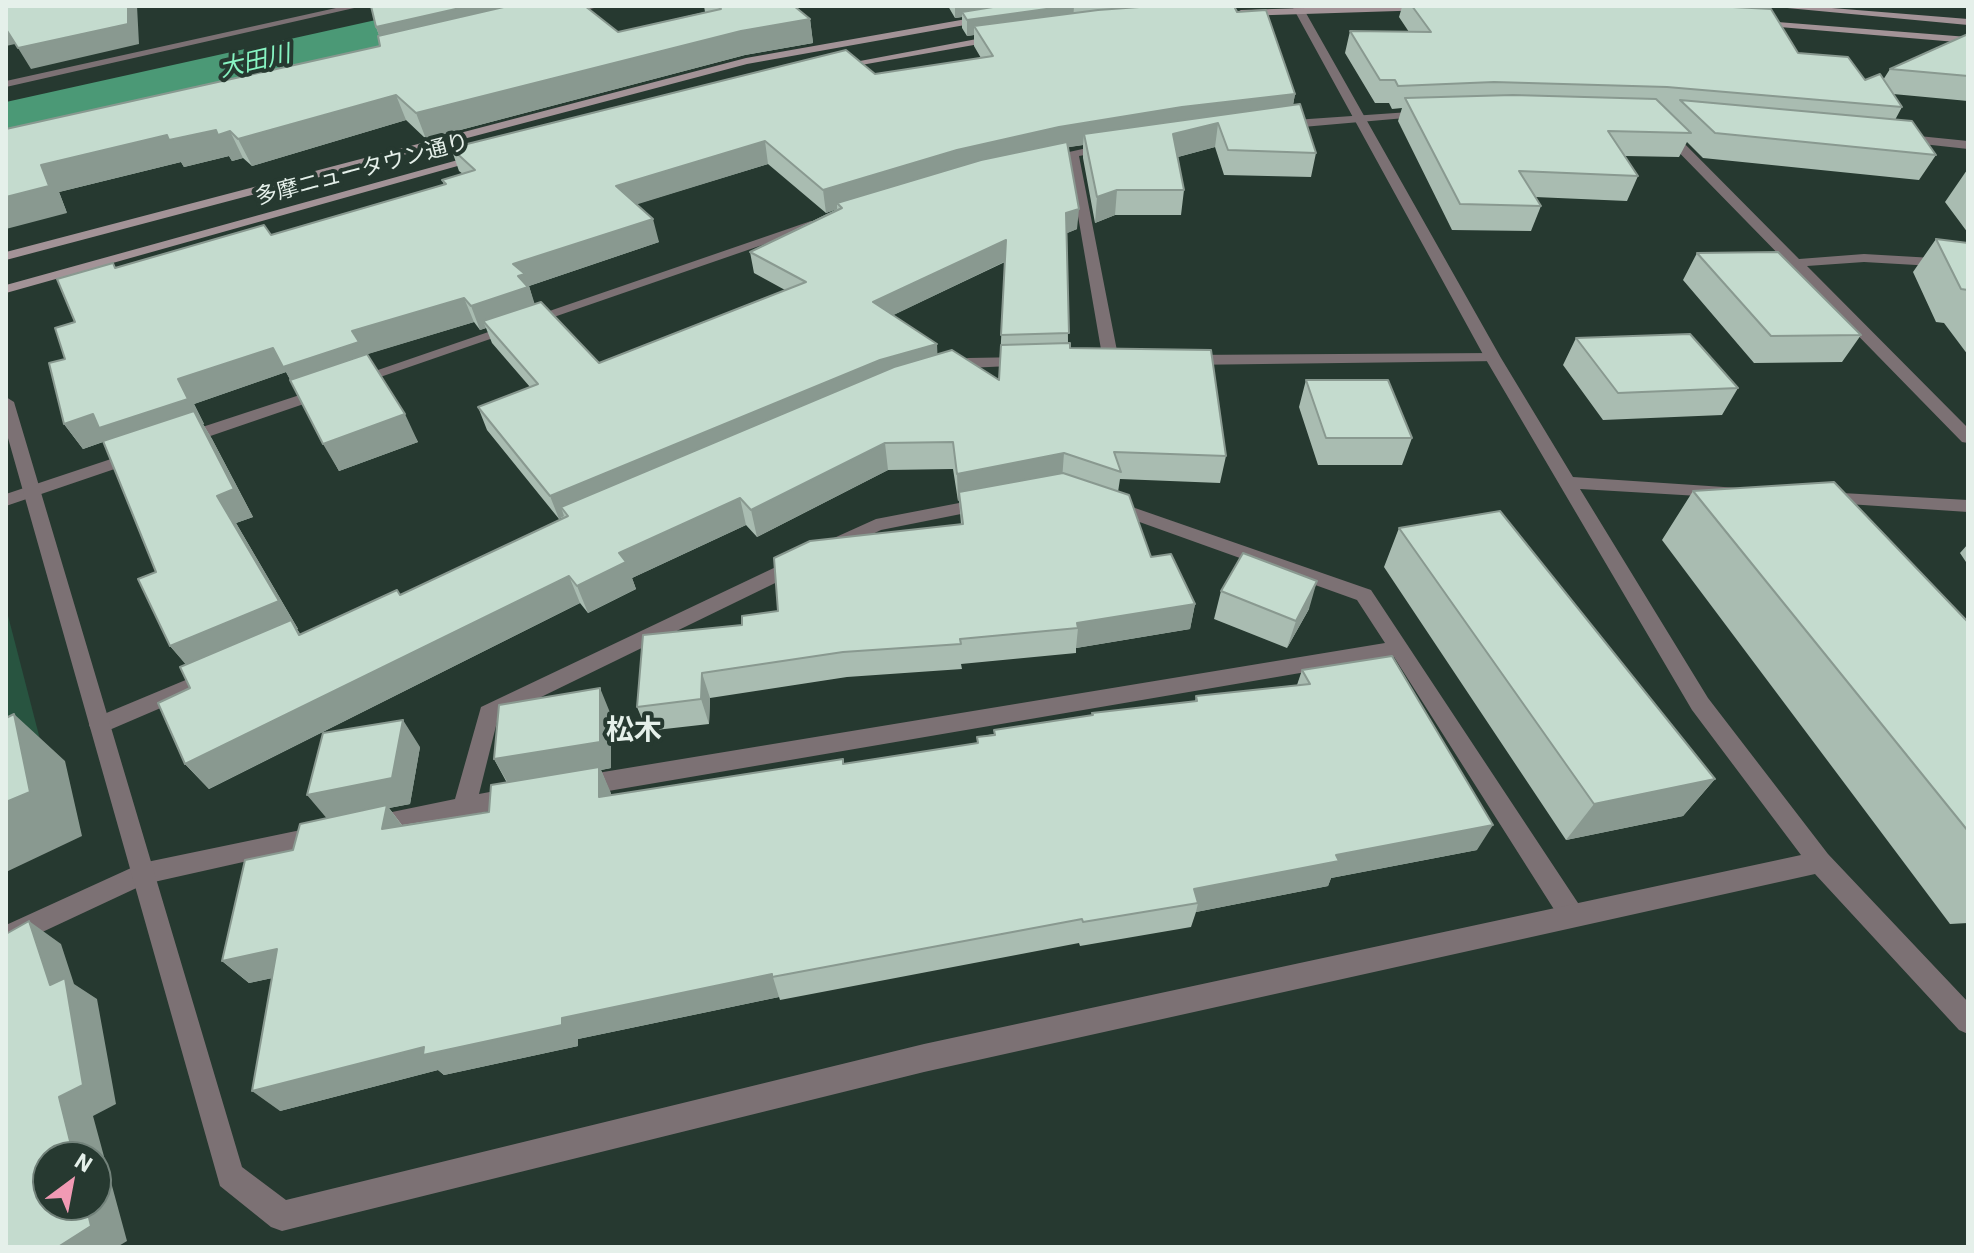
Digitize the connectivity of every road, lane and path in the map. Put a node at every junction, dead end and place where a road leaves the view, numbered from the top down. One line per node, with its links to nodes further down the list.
1 (358, 6): 14 (street)
2 (597, 6): 8 (street)
3 (1771, 6): 10 (main road)
4 (1440, 7): 5 (main road)
5 (1298, 8): 6 (main road); 16 (street)
6 (1222, 14)
7 (1010, 15): 26 (main road, 多摩ニュータウン通り)
8 (542, 18)
9 (1740, 21): 12 (main road)
10 (1968, 22)
11 (1012, 36): 13 (main road)
12 (1968, 40)
13 (825, 69)
14 (6, 84)
15 (1434, 113): 16 (street)
16 (1359, 118): 18 (street); 30 (street)
17 (1682, 119): 27 (street)
18 (1266, 127)
19 (1878, 136): 21 (street)
20 (1127, 144): 22 (street)
21 (1968, 145)
22 (1073, 154): 24 (street); 33 (street)
23 (488, 156): 29 (main road, 多摩ニュータウン通り)
24 (1031, 162)
25 (831, 219): 37 (street)
26 (6, 256)
27 (1795, 263): 28 (street); 36 (street)
28 (1968, 264)
29 (6, 289)
30 (1493, 358): 31 (street); 39 (street)
31 (1159, 360)
32 (1050, 361): 34 (street)
33 (1111, 361)
34 (929, 373)
35 (6, 402): 40 (street)
36 (1968, 438)
37 (166, 445)
38 (151, 450): 40 (street)
39 (1565, 482): 41 (street); 51 (street)
40 (32, 491): 44 (street); 49 (street)
41 (1751, 493)
42 (1797, 496): 46 (street)
43 (1093, 499): 47 (street)
44 (6, 500)
45 (1000, 501): 50 (street)
46 (1968, 506)
47 (1396, 649): 50 (street); 53 (street)
48 (231, 669): 49 (street)
49 (100, 725): 52 (street)
50 (465, 805): 52 (street)
51 (1820, 862): 53 (street); 55 (street)
52 (142, 874): 53 (street); 54 (street)
53 (1571, 914)
54 (6, 937)
55 (1968, 1021)

